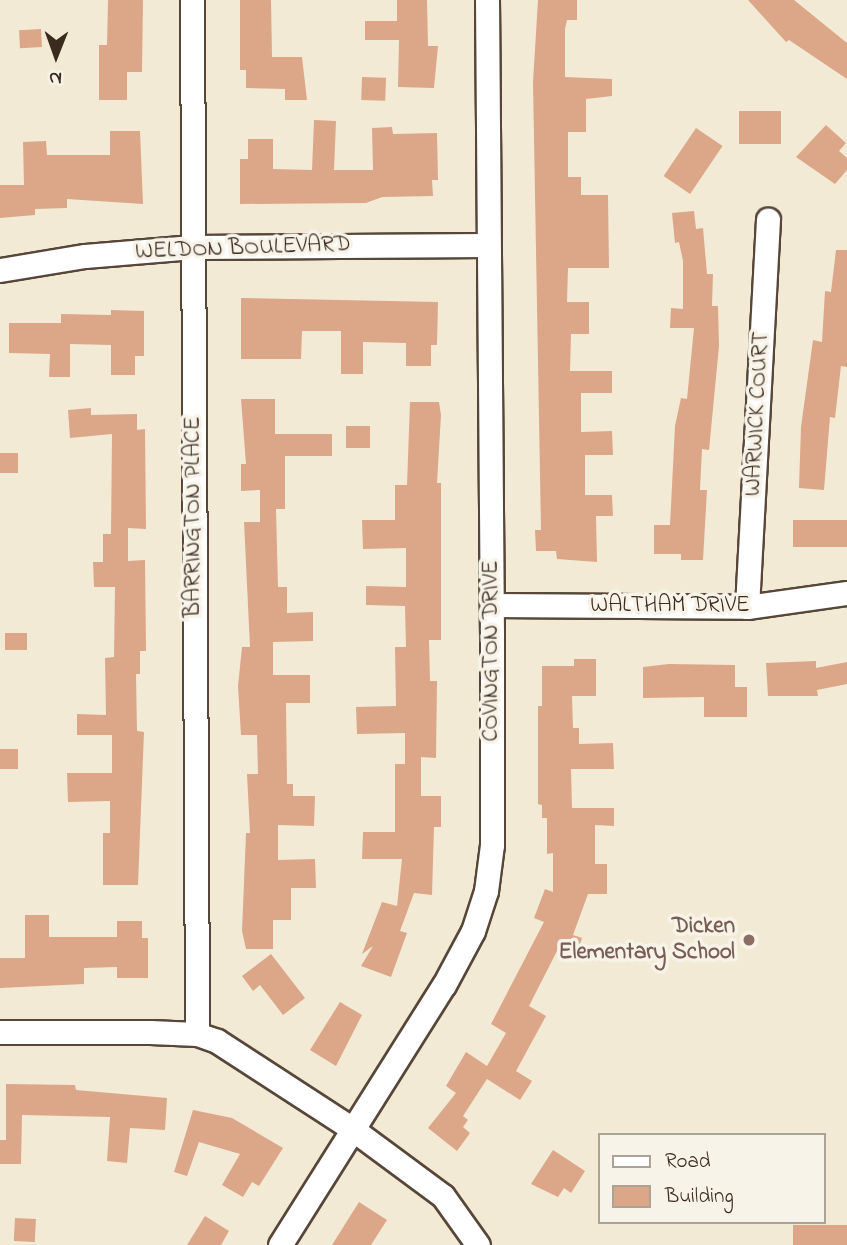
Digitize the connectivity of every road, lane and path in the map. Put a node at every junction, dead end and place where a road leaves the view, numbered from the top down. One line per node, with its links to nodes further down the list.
1 (192, 0): 5 (street, BARRINGTON PLACE)
2 (487, 0): 4 (street, COVINGTON DRIVE)
3 (768, 220): 9 (street, WARWICK COURT)
4 (487, 245): 5 (street, WELDON BOULEVARD); 8 (street, COVINGTON DRIVE)
5 (193, 247): 6 (street, WELDON BOULEVARD); 11 (street, BARRINGTON PLACE)
6 (0, 270)
7 (847, 593): 9 (street, WALTHAM DRIVE)
8 (492, 605): 9 (street, WALTHAM DRIVE); 12 (street, COVINGTON DRIVE)
9 (747, 607)
10 (0, 1032): 11 (street)
11 (197, 1034): 12 (street)
12 (351, 1128): 13 (street, COVINGTON DRIVE); 14 (street)
13 (280, 1245)
14 (478, 1245)

